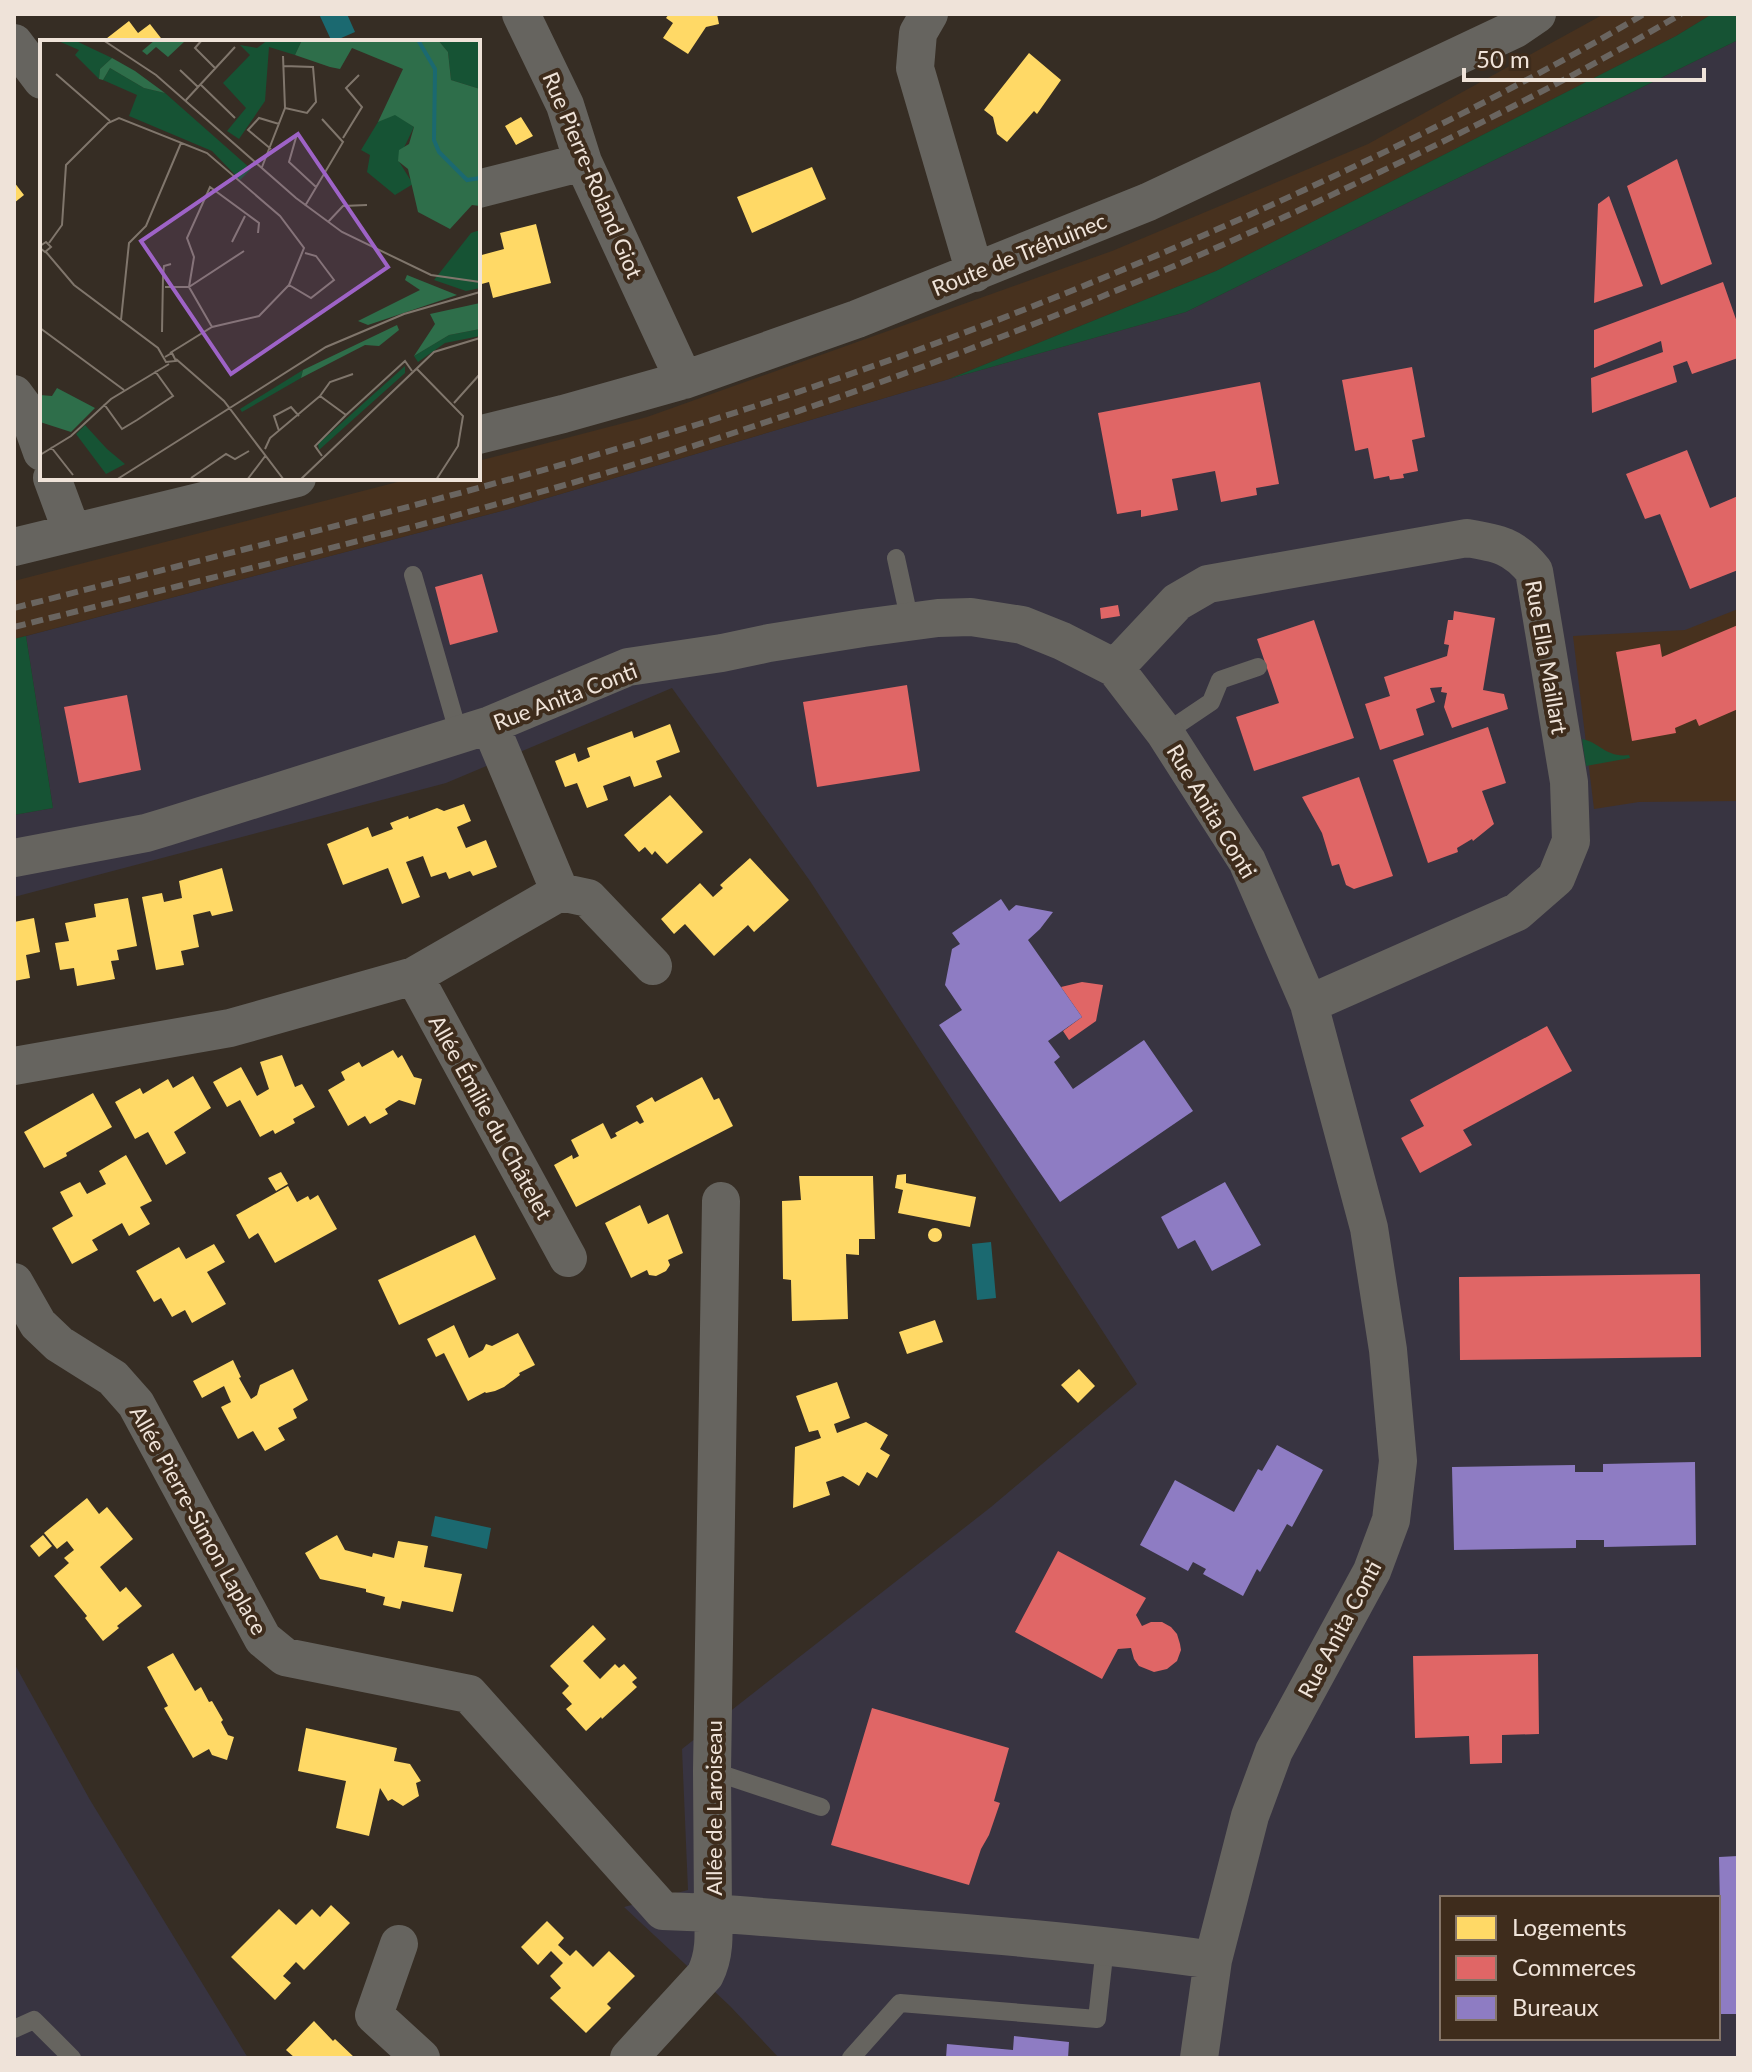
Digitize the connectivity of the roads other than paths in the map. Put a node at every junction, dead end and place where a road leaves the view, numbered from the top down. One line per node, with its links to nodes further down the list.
1 (521, 14): 6 (street, Rue Pierre-Roland Giot)
2 (929, 14): 8 (street)
3 (1537, 14): 8 (street, Route de Tréhuinec)
4 (14, 43): 5 (street)
5 (40, 77)
6 (583, 162): 7 (street); 9 (street, Rue Pierre-Roland Giot)
7 (480, 188)
8 (975, 273): 9 (street, Route de Tréhuinec)
9 (684, 380): 11 (street, Route de Tréhuinec)
10 (14, 394): 12 (street)
11 (480, 435)
12 (40, 446)
13 (53, 480): 15 (street)
14 (289, 480): 15 (street)
15 (72, 532): 16 (street)
16 (14, 547)
17 (896, 558): 19 (lane)
18 (413, 575): 22 (lane)
19 (910, 622): 21 (street, Rue Anita Conti); 22 (street, Rue Anita Conti)
20 (1258, 667): 23 (lane)
21 (1115, 668): 23 (street, Rue Anita Conti); 28 (street, Rue Ella Maillart)
22 (474, 730): 24 (street, Rue Anita Conti); 25 (street)
23 (1165, 733): 28 (street, Rue Anita Conti)
24 (14, 858)
25 (560, 892): 26 (street); 27 (street)
26 (653, 966)
27 (414, 976): 29 (street); 31 (street, Allée Émilie du Châtelet)
28 (1309, 1004): 38 (street, Rue Anita Conti)
29 (14, 1066)
30 (721, 1201): 33 (street, Allée de Laroiseau)
31 (568, 1258)
32 (14, 1282): 35 (street, Allée Pierre-Simon Laplace)
33 (712, 1771): 34 (lane); 35 (street, Allée de Laroiseau)
34 (821, 1807)
35 (713, 1913): 37 (street, Allée de Laroiseau); 42 (street)
36 (399, 1944): 41 (street)
37 (1105, 1947): 38 (street, Allée de Laroiseau); 43 (lane)
38 (1213, 1960): 44 (street, Rue Anita Conti)
39 (14, 2029): 40 (lane)
40 (72, 2058)
41 (421, 2058)
42 (629, 2058)
43 (851, 2058)
44 (1199, 2058)

